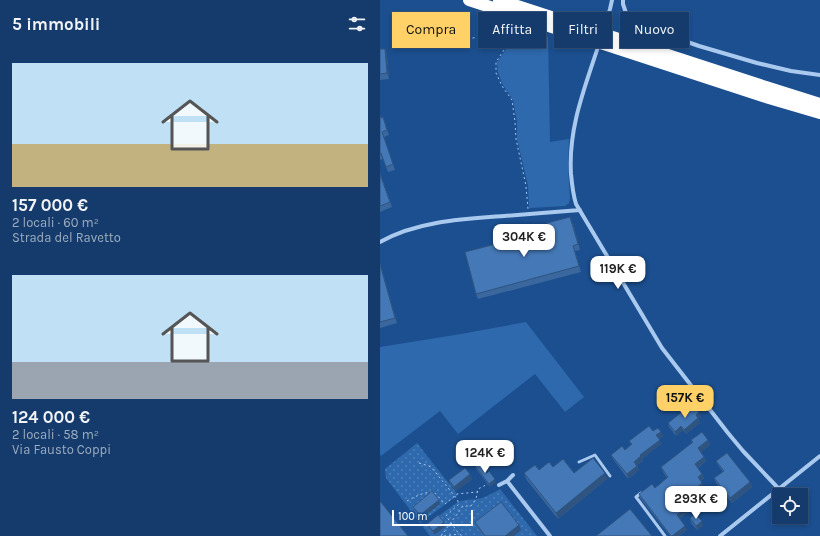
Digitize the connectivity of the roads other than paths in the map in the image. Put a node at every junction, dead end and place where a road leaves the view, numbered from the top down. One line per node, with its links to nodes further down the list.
1 (469, 0): 9 (highway)
2 (499, 0): 6 (highway)
3 (612, 0): 10 (street)
4 (623, 0): 5 (street)
5 (820, 75)
6 (769, 88): 7 (highway); 8 (highway)
7 (820, 98)
8 (820, 104)
9 (820, 113)
10 (580, 210): 11 (street); 18 (street)
11 (380, 242)
12 (820, 456): 19 (street)
13 (579, 462): 15 (lane)
14 (513, 475): 16 (street)
15 (610, 476)
16 (507, 481): 17 (street); 22 (street)
17 (499, 485)
18 (778, 488)
19 (780, 488)
20 (642, 493): 23 (lane)
21 (772, 495): 24 (street)
22 (550, 536)
23 (664, 536)
24 (720, 536)

